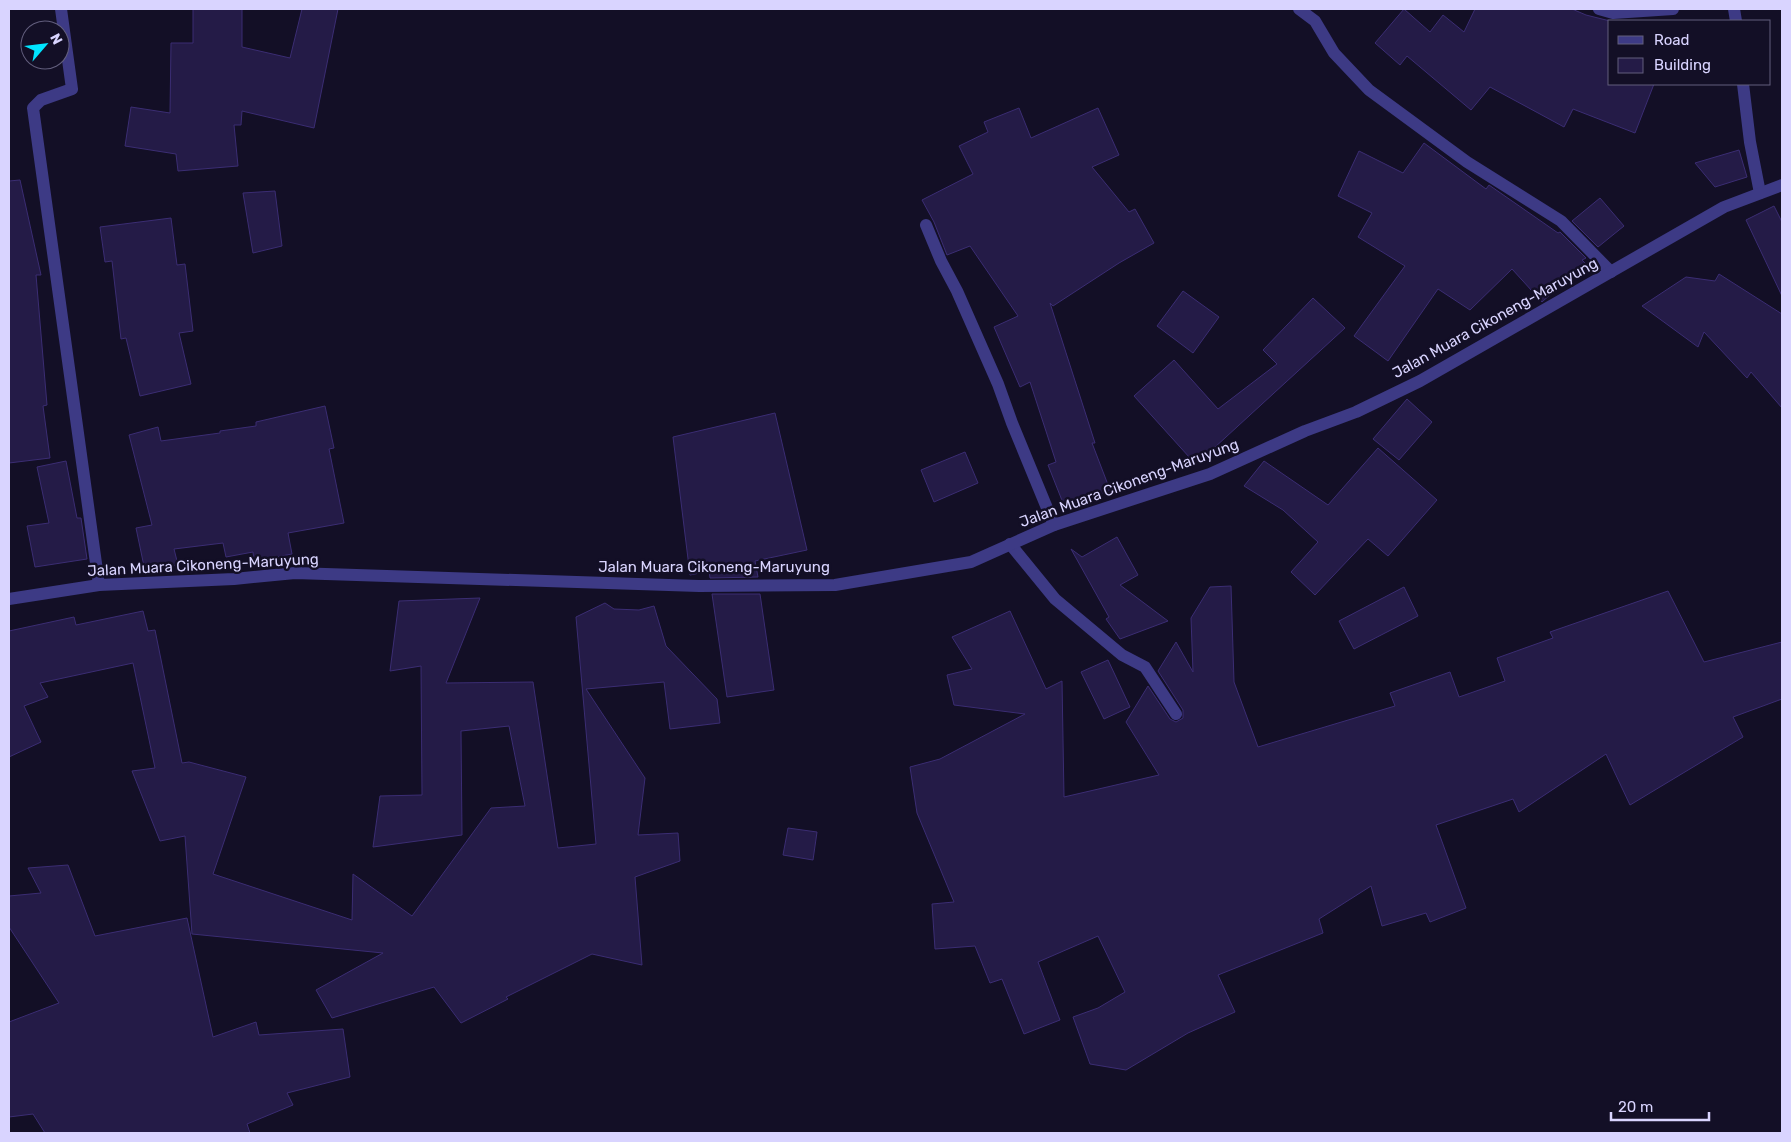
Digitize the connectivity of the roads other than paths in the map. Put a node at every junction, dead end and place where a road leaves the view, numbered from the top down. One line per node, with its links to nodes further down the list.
1 (61, 9): 12 (street)
2 (1299, 9): 9 (street)
3 (1599, 9): 4 (street)
4 (1673, 9)
5 (1743, 85): 7 (street)
6 (1782, 185): 7 (street, Jalan Muara Cikoneng-Maruyung)
7 (1760, 192): 9 (street, Jalan Muara Cikoneng-Maruyung)
8 (926, 225): 10 (street)
9 (1610, 272): 10 (street, Jalan Muara Cikoneng-Maruyung)
10 (1054, 525): 11 (street, Jalan Muara Cikoneng-Maruyung)
11 (1010, 544): 12 (street, Jalan Muara Cikoneng-Maruyung); 14 (street)
12 (99, 585): 13 (street, Jalan Muara Cikoneng-Maruyung)
13 (9, 599)
14 (1176, 714)

